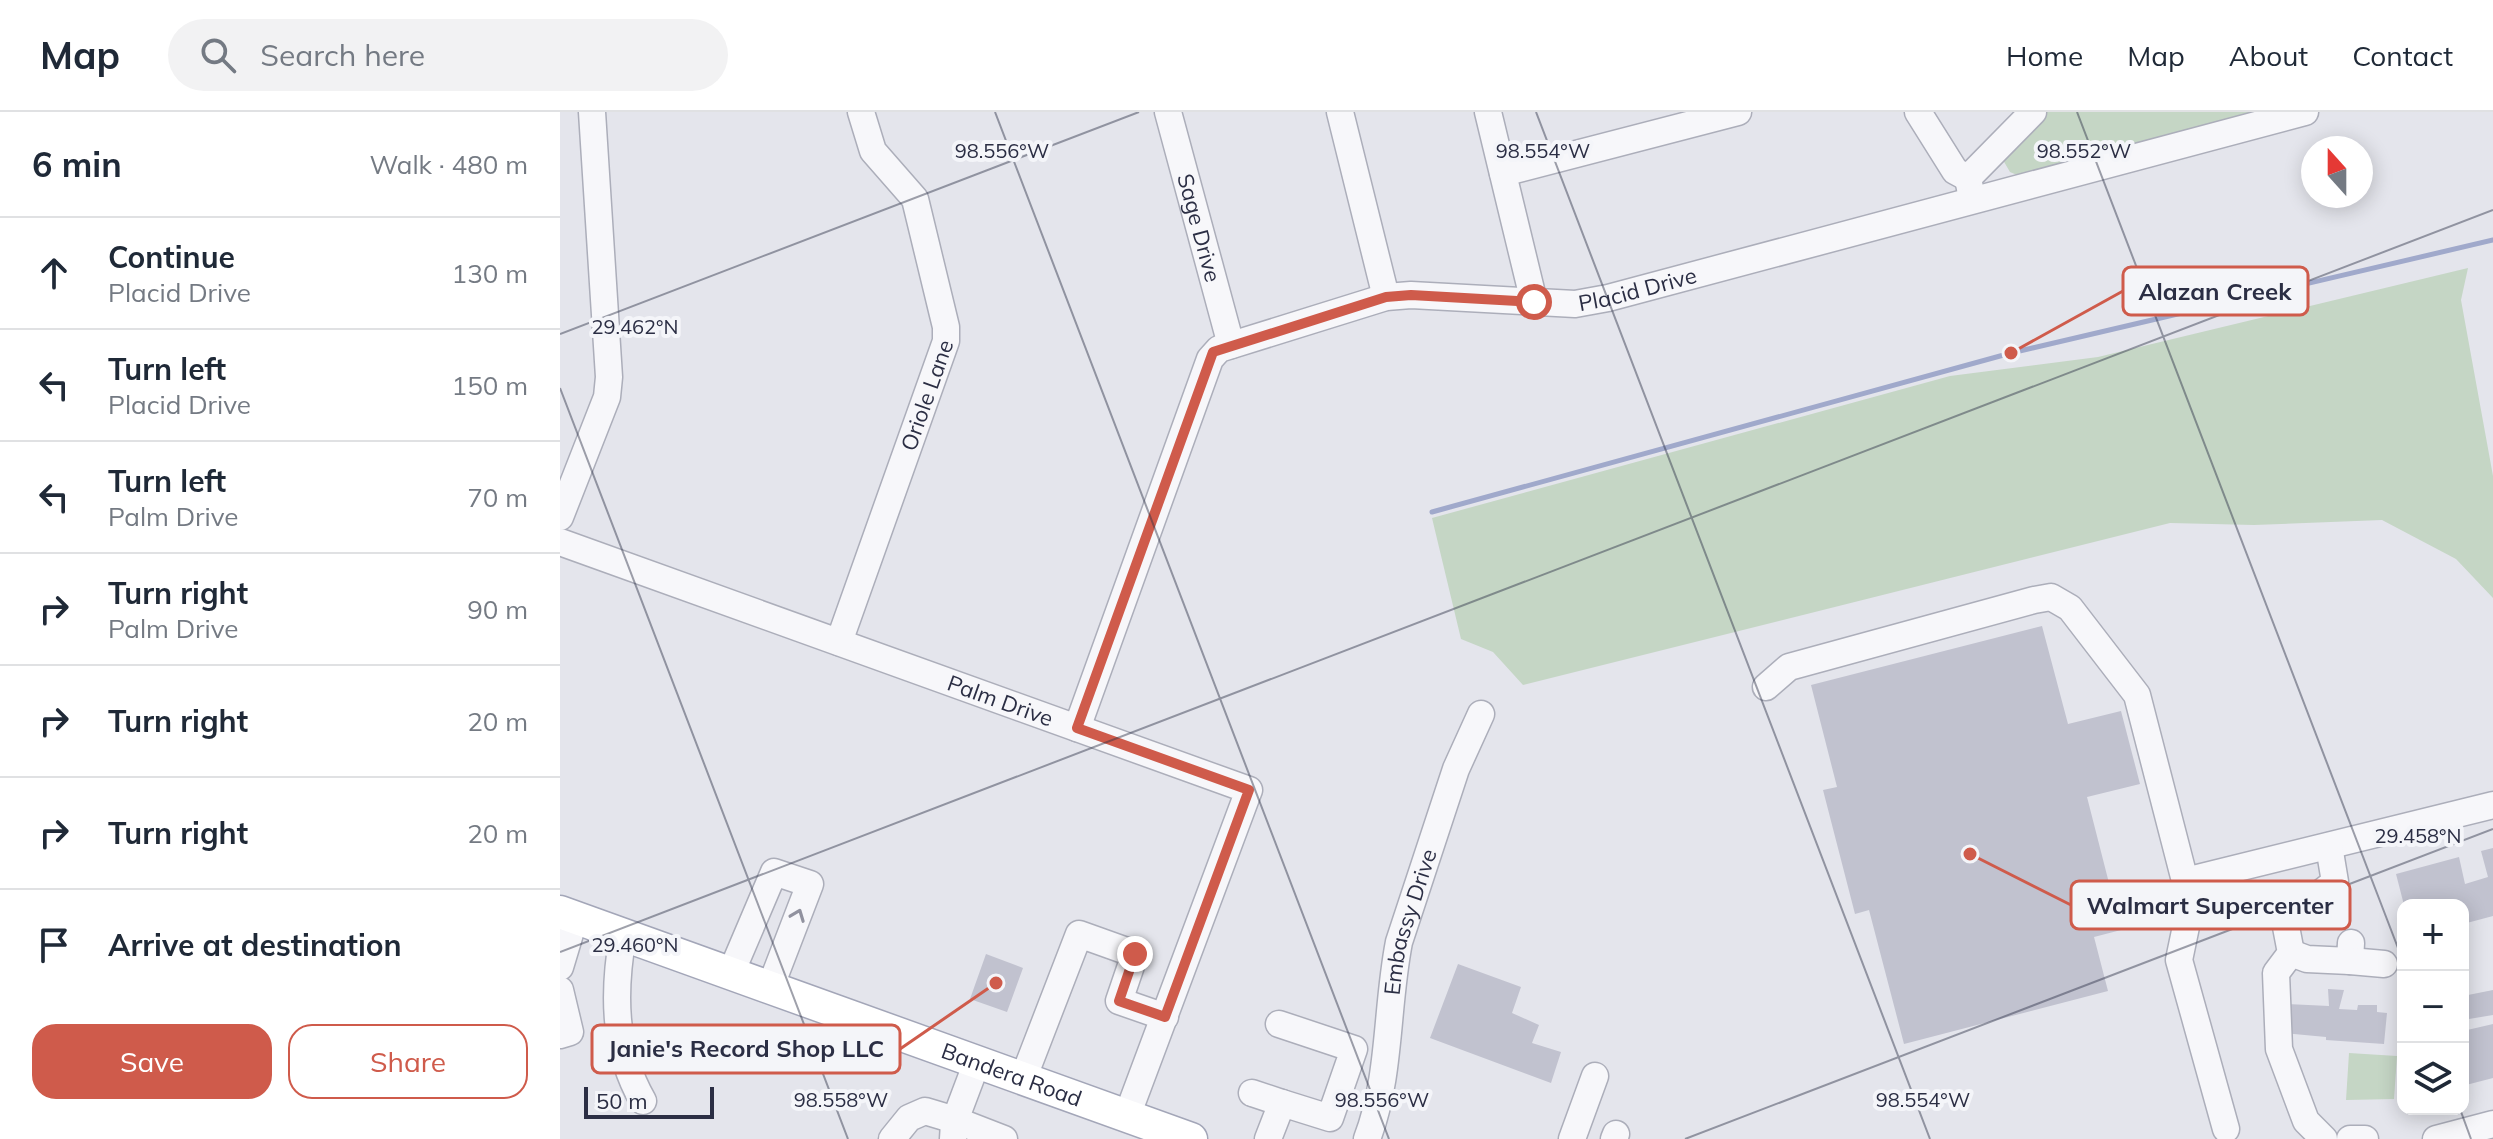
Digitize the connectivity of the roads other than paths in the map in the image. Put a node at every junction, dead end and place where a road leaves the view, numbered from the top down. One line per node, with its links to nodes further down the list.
1 (592, 112): 15 (street)
2 (861, 112): 17 (street, Oriole Lane)
3 (1168, 112): 14 (street, Sage Drive)
4 (1340, 112): 12 (street)
5 (1488, 112): 10 (street)
6 (1738, 112): 10 (street)
7 (1918, 112): 11 (street)
8 (2033, 112): 11 (street)
9 (2305, 112): 11 (street, Placid Drive)
10 (1503, 173): 13 (street)
11 (1970, 188): 13 (street, Placid Drive)
12 (1386, 297): 13 (street, Placid Drive); 14 (street, Placid Drive)
13 (1534, 302)
14 (1231, 345): 20 (street, Placid Drive)
15 (560, 517)
16 (560, 542): 17 (street, Palm Drive)
17 (839, 642): 20 (street, Palm Drive)
18 (1766, 687): 23 (street)
19 (1481, 714): 36 (street, Embassy Drive)
20 (1077, 728): 32 (street, Palm Drive)
21 (2493, 805): 22 (street)
22 (2329, 846): 23 (street); 26 (street)
23 (2185, 881): 46 (street)
24 (567, 915): 25 (main road, Bandera Road); 28 (street)
25 (623, 935): 29 (main road, Bandera Road); 41 (street)
26 (2291, 953): 27 (street); 53 (street)
27 (2384, 964)
28 (560, 967)
29 (731, 973): 30 (main road, Bandera Road); 30 (street, one-way to 29)
30 (770, 988): 37 (main road, Bandera Road)
31 (560, 990): 34 (street)
32 (1165, 1017): 39 (street); 43 (street, Palm Drive)
33 (1279, 1024): 35 (street)
34 (560, 1035)
35 (1354, 1049): 36 (street); 42 (street)
36 (1386, 1053): 51 (street, Embassy Drive)
37 (977, 1062): 39 (main road, Bandera Road); 45 (street)
38 (1595, 1076): 52 (street)
39 (1023, 1079): 43 (main road, Bandera Road)
40 (1252, 1093): 42 (street)
41 (643, 1101)
42 (1282, 1103): 50 (street)
43 (1127, 1116): 49 (main road, Bandera Road)
44 (2493, 1124): 56 (street)
45 (954, 1129): 47 (street); 48 (street)
46 (2226, 1129)
47 (892, 1139)
48 (1004, 1139)
49 (1191, 1139)
50 (1268, 1139)
51 (1367, 1139)
52 (1572, 1139)
53 (2324, 1139)
54 (2350, 1139): 55 (street)
55 (2365, 1139)
56 (2436, 1139)

